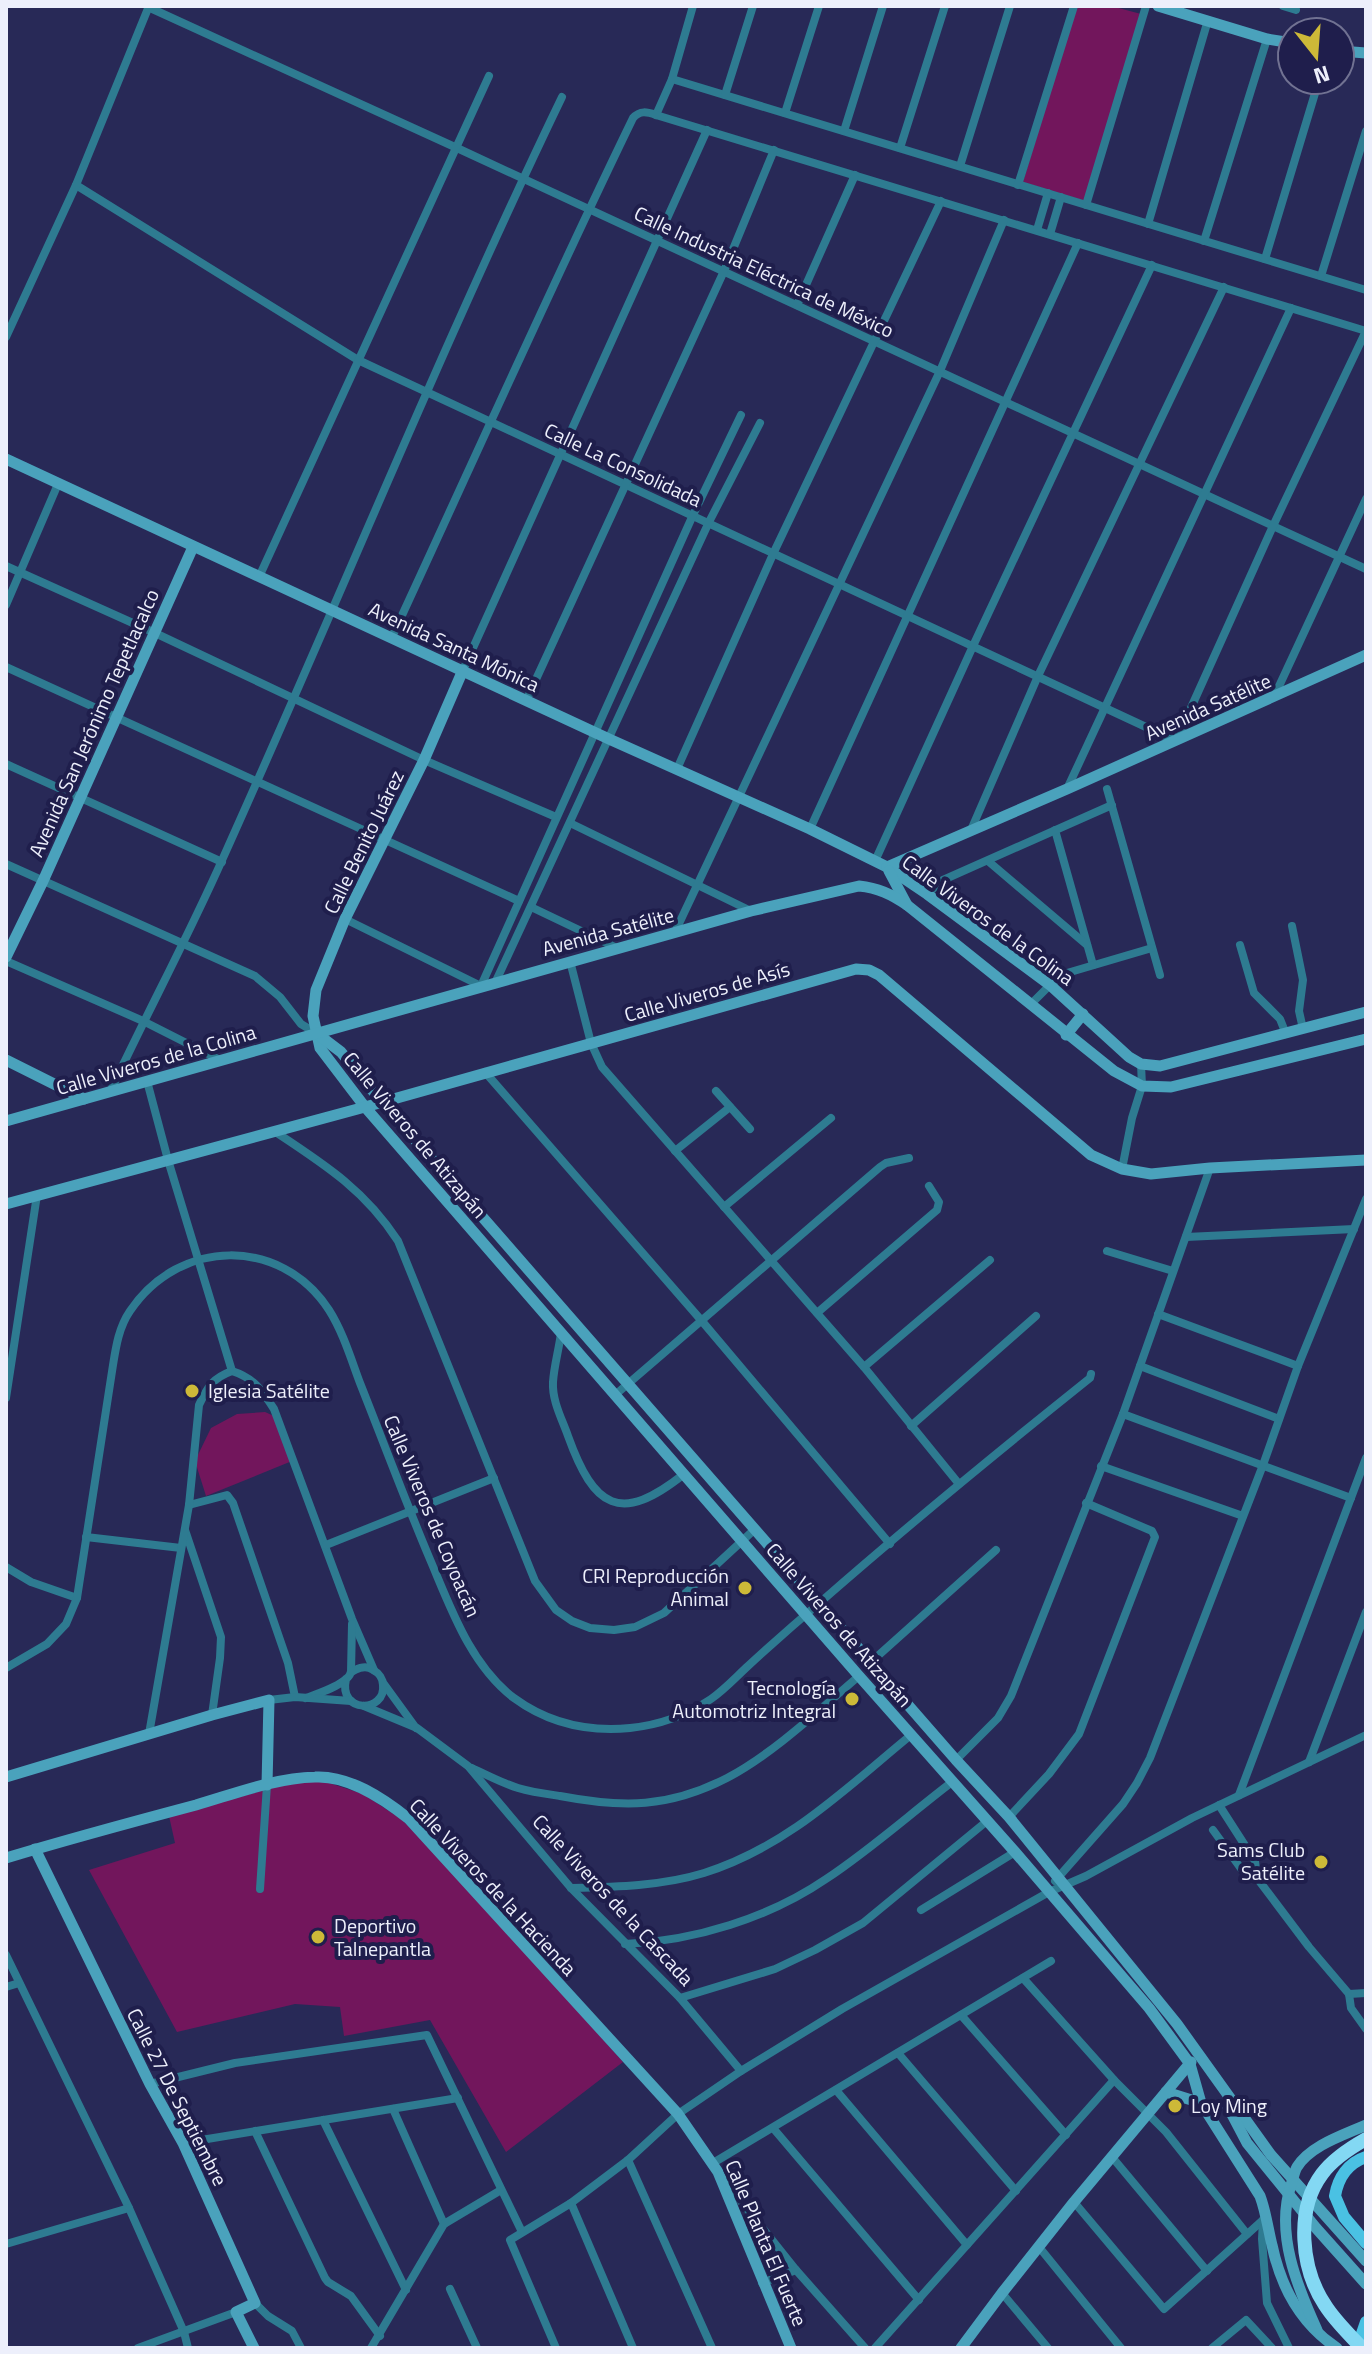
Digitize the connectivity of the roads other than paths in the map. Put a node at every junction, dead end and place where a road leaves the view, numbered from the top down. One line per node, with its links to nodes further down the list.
1 (693, 6): 17 (street)
2 (753, 6): 18 (street)
3 (819, 6): 21 (street)
4 (883, 6): 24 (street)
5 (945, 6): 27 (street)
6 (1010, 6): 29 (street)
7 (1074, 6): 33 (street)
8 (1146, 6): 37 (street)
9 (1158, 6): 13 (street)
10 (1283, 6): 12 (street)
11 (148, 7): 26 (street, Calle Industria Eléctrica de México); 32 (street)
12 (1296, 10)
13 (1208, 20): 14 (street); 40 (street)
14 (1267, 39): 15 (street); 44 (street)
15 (1276, 40)
16 (489, 76): 26 (street)
17 (672, 79): 18 (street); 22 (street)
18 (725, 95): 21 (street)
19 (1314, 96): 46 (street)
20 (562, 97): 31 (street)
21 (785, 113): 24 (street)
22 (656, 115): 23 (street); 38 (street)
23 (707, 130): 28 (street); 43 (street)
24 (844, 131): 27 (street)
25 (1366, 131): 49 (street)
26 (457, 148): 31 (street, Calle Industria Eléctrica de México); 57 (street)
27 (900, 148): 29 (street)
28 (774, 150): 30 (street); 48 (street)
29 (960, 166): 33 (street)
30 (855, 175): 36 (street); 52 (street)
31 (523, 178): 38 (street, Calle Industria Eléctrica de México); 59 (street)
32 (76, 185): 55 (street); 57 (street, Calle La Consolidada)
33 (1018, 185): 34 (street)
34 (1048, 193): 35 (street); 41 (street)
35 (1061, 197): 37 (street); 42 (street)
36 (941, 201): 39 (street); 56 (street)
37 (1086, 205): 40 (street)
38 (589, 209): 43 (street, Calle Industria Eléctrica de México); 62 (street)
39 (1004, 220): 41 (street); 58 (street)
40 (1148, 224): 44 (street)
41 (1037, 230): 42 (street)
42 (1050, 234): 45 (street)
43 (657, 240): 48 (street, Calle Industria Eléctrica de México); 65 (street)
44 (1204, 241): 46 (street)
45 (1078, 243): 47 (street); 60 (street)
46 (1265, 259): 49 (street)
47 (1152, 265): 50 (street); 64 (street)
48 (724, 271): 52 (street, Calle Industria Eléctrica de México); 69 (street)
49 (1321, 276): 51 (street)
50 (1224, 287): 53 (street); 67 (street)
51 (1366, 290)
52 (797, 305): 56 (street, Calle Industria Eléctrica de México)
53 (1291, 308): 54 (street); 70 (street)
54 (1366, 331): 74 (street)
55 (6, 337)
56 (874, 341): 58 (street, Calle Industria Eléctrica de México); 76 (street)
57 (358, 360): 59 (street, Calle La Consolidada); 81 (street)
58 (940, 371): 60 (street, Calle Industria Eléctrica de México); 82 (street)
59 (427, 392): 62 (street, Calle La Consolidada); 84 (street)
60 (1005, 401): 64 (street, Calle Industria Eléctrica de México); 85 (street)
61 (741, 415): 72 (street)
62 (492, 422): 65 (street, Calle La Consolidada); 87 (street)
63 (760, 423): 73 (street)
64 (1074, 434): 67 (street, Calle Industria Eléctrica de México); 88 (street)
65 (559, 453): 69 (street, Calle La Consolidada); 91 (street)
66 (6, 459): 68 (street, Avenida Santa Mónica)
67 (1139, 464): 70 (street, Calle Industria Eléctrica de México); 92 (street)
68 (58, 484): 75 (street, Avenida Santa Mónica); 80 (street)
69 (626, 484): 72 (street, Calle La Consolidada); 95 (street)
70 (1206, 495): 74 (street, Calle Industria Eléctrica de México); 96 (street)
71 (1366, 499): 77 (street)
72 (693, 515): 73 (street, Calle La Consolidada); 98 (street)
73 (709, 522): 76 (street, Calle La Consolidada); 99 (street)
74 (1273, 526): 77 (street, Calle Industria Eléctrica de México); 100 (street)
75 (193, 547): 81 (street, Avenida Santa Mónica); 86 (street, Avenida San Jerónimo Tepetlacalco)
76 (774, 552): 82 (street, Calle La Consolidada); 103 (street)
77 (1340, 557): 79 (street, Calle Industria Eléctrica de México); 93 (street)
78 (6, 566): 80 (street)
79 (1366, 569)
80 (21, 573): 83 (street); 86 (street)
81 (259, 577): 84 (street, Avenida Santa Mónica)
82 (840, 583): 85 (street, Calle La Consolidada); 108 (street)
83 (6, 605)
84 (331, 610): 87 (street, Avenida Santa Mónica); 94 (street)
85 (908, 615): 88 (street, Calle La Consolidada); 112 (street)
86 (155, 633): 94 (street); 97 (street, Avenida San Jerónimo Tepetlacalco)
87 (392, 637): 91 (street, Avenida Santa Mónica)
88 (973, 646): 92 (street, Calle La Consolidada); 116 (street)
89 (1366, 655): 93 (street, Avenida Satélite)
90 (6, 667): 97 (street)
91 (463, 670): 95 (street, Avenida Santa Mónica); 101 (street, Calle Benito Juárez)
92 (1038, 676): 96 (street, Calle La Consolidada); 114 (street)
93 (1274, 697): 100 (street, Avenida Satélite)
94 (294, 699): 101 (street); 104 (street)
95 (526, 701): 98 (street, Avenida Santa Mónica)
96 (1106, 708): 100 (street, Calle La Consolidada); 105 (street)
97 (117, 717): 104 (street); 107 (street, Avenida San Jerónimo Tepetlacalco)
98 (594, 732): 99 (street, Avenida Santa Mónica); 110 (street)
99 (609, 739): 103 (street, Avenida Santa Mónica); 111 (street)
100 (1176, 741): 105 (street, Avenida Satélite)
101 (424, 760): 110 (street); 115 (street, Calle Benito Juárez)
102 (6, 764): 107 (street)
103 (677, 769): 108 (street, Avenida Santa Mónica)
104 (257, 782): 115 (street); 118 (street)
105 (1067, 789): 114 (street, Avenida Satélite)
106 (1107, 789): 109 (street)
107 (81, 798): 118 (street); 121 (street, Avenida San Jerónimo Tepetlacalco)
108 (739, 798): 112 (street, Avenida Santa Mónica); 122 (street)
109 (1112, 805): 113 (street); 135 (street)
110 (556, 817): 124 (street)
111 (570, 823): 122 (street); 126 (street)
112 (810, 829): 116 (street, Avenida Santa Mónica)
113 (1055, 830): 117 (street); 133 (street)
114 (970, 831): 120 (street, Avenida Satélite)
115 (385, 842): 124 (street); 128 (street, Calle Benito Juárez)
116 (875, 861): 120 (street, Avenida Santa Mónica)
117 (988, 861): 123 (street); 133 (street)
118 (222, 862): 131 (street)
119 (6, 864): 121 (street)
120 (887, 867): 123 (street, Calle Viveros de la Colina); 125 (street, Calle Viveros de la Colina)
121 (43, 881): 131 (street); 136 (street, Avenida San Jerónimo Tepetlacalco)
122 (697, 885): 127 (street); 130 (street)
123 (927, 894): 125 (street); 141 (street, Calle Viveros de la Colina)
124 (519, 901): 142 (street)
125 (907, 905): 127 (street, Avenida Satélite); 143 (street, Calle Viveros de la Colina)
126 (531, 907): 134 (street); 140 (street)
127 (751, 911): 130 (street, Avenida Satélite)
128 (345, 919): 142 (street); 148 (street, Calle Benito Juárez)
129 (1292, 926): 147 (street)
130 (675, 932): 134 (street, Avenida Satélite)
131 (182, 943): 146 (street); 148 (street)
132 (1240, 945): 149 (street)
133 (1087, 946): 138 (street)
134 (617, 948): 137 (street, Avenida Satélite)
135 (1152, 948): 138 (street); 139 (street)
136 (6, 959): 146 (street)
137 (570, 961): 140 (street, Avenida Satélite); 152 (street)
138 (1093, 965): 141 (street)
139 (1160, 975)
140 (496, 981): 142 (street, Avenida Satélite)
141 (1050, 985): 143 (street); 145 (street, Calle Viveros de la Colina)
142 (481, 986): 148 (street, Avenida Satélite)
143 (1030, 1005): 150 (street, Calle Viveros de la Colina)
144 (1366, 1012): 147 (street)
145 (1083, 1014): 150 (street); 156 (street, Calle Viveros de la Colina)
146 (143, 1021): 155 (street); 162 (street)
147 (1303, 1029): 149 (street)
148 (316, 1033): 155 (street, Calle Viveros de la Colina); 164 (street, Calle Viveros de Atizapán); 165 (street, Calle Viveros de Atizapán)
149 (1286, 1034): 153 (street)
150 (1066, 1035): 160 (street, Calle Viveros de la Colina)
151 (1366, 1039): 158 (street)
152 (591, 1043): 157 (street, Calle Viveros de Asís); 171 (street); 176 (street, Calle Viveros de Asís)
153 (1218, 1052): 156 (street); 158 (street)
154 (6, 1060): 163 (street)
155 (220, 1060): 159 (street, Calle Viveros de la Colina)
156 (1141, 1064): 160 (street)
157 (485, 1072): 164 (street, Calle Viveros de Asís); 192 (street)
158 (1225, 1073): 160 (street)
159 (147, 1081): 162 (street, Calle Viveros de la Colina); 173 (street)
160 (1142, 1086): 176 (street)
161 (716, 1091): 166 (street)
162 (110, 1092): 163 (street, Calle Viveros de la Colina)
163 (84, 1099): 168 (street, Calle Viveros de la Colina)
164 (382, 1102): 165 (street, Calle Viveros de Asís); 199 (street, Calle Viveros de Atizapán)
165 (365, 1107): 170 (street, Calle Viveros de Asís); 193 (street, Calle Viveros de Atizapán)
166 (730, 1107): 169 (street); 171 (street)
167 (831, 1118): 181 (street)
168 (6, 1121)
169 (750, 1129)
170 (274, 1131): 173 (street, Calle Viveros de Asís); 209 (street)
171 (675, 1151): 181 (street)
172 (909, 1158): 186 (street)
173 (168, 1160): 178 (street, Calle Viveros de Asís); 185 (street)
174 (1366, 1160): 175 (street, Calle Viveros de Asís)
175 (1210, 1168): 176 (street, Calle Viveros de Asís); 183 (street)
176 (1122, 1169)
177 (929, 1186): 189 (street)
178 (37, 1195): 180 (street, Calle Viveros de Asís); 201 (street)
179 (1366, 1199): 182 (street)
180 (6, 1204)
181 (724, 1207): 186 (street)
182 (1354, 1229): 183 (street); 195 (street)
183 (1186, 1237): 188 (street)
184 (1107, 1251): 188 (street)
185 (198, 1259): 197 (street); 214 (street, Calle Viveros de Coyoacán); 218 (street, Calle Viveros de Coyoacán)
186 (770, 1260): 189 (street); 192 (street)
187 (990, 1260): 196 (street)
188 (1173, 1271): 190 (street)
189 (817, 1313): 196 (street)
190 (1158, 1314): 194 (street); 195 (street)
191 (1036, 1316): 204 (street)
192 (701, 1320): 199 (street); 220 (street)
193 (561, 1333): 200 (street, Calle Viveros de Atizapán); 208 (street)
194 (1140, 1366): 202 (street); 203 (street)
195 (1298, 1366): 203 (street)
196 (864, 1367): 204 (street)
197 (232, 1371): 213 (street); 221 (street)
198 (1091, 1374): 210 (street, Calle Viveros de Coyoacán)
199 (628, 1384): 200 (street); 217 (street, Calle Viveros de Atizapán)
200 (615, 1395): 208 (street, Calle Viveros de Atizapán)
201 (6, 1398)
202 (1123, 1414): 206 (street); 207 (street)
203 (1279, 1419): 206 (street)
204 (911, 1426): 210 (street)
205 (1366, 1458): 211 (street)
206 (1263, 1465): 211 (street); 215 (street)
207 (1101, 1466): 212 (street); 215 (street)
208 (684, 1474): 219 (street, Calle Viveros de Atizapán)
209 (494, 1478): 214 (street); 219 (street)
210 (959, 1484): 220 (street, Calle Viveros de Coyoacán)
211 (1351, 1498): 252 (street)
212 (1086, 1503): 246 (street); 254 (street)
213 (189, 1505): 216 (street); 236 (street)
214 (410, 1512): 221 (street); 228 (street, Calle Viveros de Coyoacán)
215 (1243, 1516): 261 (street)
216 (185, 1529): 222 (street); 241 (street)
217 (755, 1529): 219 (street); 226 (street, Calle Viveros de Atizapán)
218 (86, 1537): 222 (street); 225 (street, Calle Viveros de Coyoacán)
219 (742, 1541): 228 (street, Calle Viveros de Atizapán)
220 (890, 1544): 226 (street, Calle Viveros de Coyoacán)
221 (326, 1545): 229 (street)
222 (181, 1548): 243 (street)
223 (996, 1550): 230 (street)
224 (6, 1567): 225 (street)
225 (77, 1598): 231 (street, Calle Viveros de Coyoacán)
226 (819, 1603): 228 (street, Calle Viveros de Coyoacán); 230 (street, Calle Viveros de Atizapán)
227 (1366, 1612): 247 (street)
228 (806, 1615): 234 (street, Calle Viveros de Atizapán)
229 (352, 1619): 232 (street); 233 (street)
230 (871, 1662): 246 (street, Calle Viveros de Atizapán)
231 (6, 1668)
232 (374, 1670): 233 (street); 235 (street)
233 (349, 1675): 237 (street); 239 (street)
234 (859, 1676): 244 (street, Calle Viveros de Atizapán); 248 (street)
235 (383, 1682): 240 (street); 242 (street, Calle Viveros de la Cascada)
236 (295, 1697): 237 (street); 238 (street)
237 (306, 1698): 239 (street)
238 (269, 1700): 241 (street); 251 (street)
239 (351, 1701): 240 (street)
240 (364, 1706): 242 (street, Calle Viveros de la Cascada)
241 (212, 1715): 243 (street)
242 (417, 1728): 248 (street, Calle Viveros de la Cascada)
243 (149, 1734): 249 (street)
244 (911, 1735): 250 (street, Calle Viveros de Atizapán); 262 (street)
245 (1366, 1735): 247 (street)
246 (956, 1760): 254 (street, Calle Viveros de Atizapán)
247 (1309, 1762): 252 (street)
248 (468, 1766): 262 (street, Calle Viveros de la Cascada)
249 (6, 1777)
250 (952, 1782): 255 (street, Calle Viveros de Atizapán); 266 (street)
251 (267, 1785): 257 (street, Calle Viveros de la Hacienda); 263 (street); 287 (street, Calle Viveros de la Hacienda)
252 (1239, 1795): 253 (street)
253 (1219, 1805): 260 (street); 261 (street)
254 (1009, 1817): 261 (street, Calle Viveros de Atizapán)
255 (987, 1821): 258 (street, Calle Viveros de Atizapán); 274 (street)
256 (1213, 1830): 260 (street)
257 (35, 1849): 259 (street, Calle Viveros de la Hacienda); 281 (street, Calle 27 De Septiembre)
258 (1015, 1852): 264 (street, Calle Viveros de Atizapán); 265 (street)
259 (6, 1858)
260 (1257, 1878): 273 (street)
261 (1061, 1881): 264 (street); 278 (street, Calle Viveros de Atizapán)
262 (571, 1888): 266 (street, Calle Viveros de la Cascada)
263 (260, 1889)
264 (1049, 1892): 278 (street, Calle Viveros de Atizapán); 279 (street)
265 (921, 1910)
266 (625, 1944): 274 (street, Calle Viveros de la Cascada)
267 (6, 1955): 270 (street)
268 (1051, 1961): 269 (street)
269 (1023, 1978): 275 (street); 280 (street)
270 (19, 1983): 271 (street); 305 (street)
271 (6, 1987)
272 (1366, 1993): 273 (street)
273 (1349, 1994): 276 (street)
274 (680, 1998): 279 (street, Calle Viveros de la Cascada)
275 (961, 2015): 277 (street); 293 (street)
276 (1366, 2029)
277 (898, 2053): 282 (street); 302 (street)
278 (1194, 2060): 283 (street); 285 (street, Calle Viveros de Atizapán); 299 (street, Calle Viveros de Atizapán)
279 (741, 2071): 287 (street)
280 (1114, 2080): 288 (street); 293 (street)
281 (150, 2084): 284 (street); 295 (street, Calle 27 De Septiembre)
282 (836, 2090): 291 (street); 312 (street)
283 (1166, 2092): 285 (street); 288 (street)
284 (458, 2098): 286 (street); 301 (street)
285 (1201, 2103): 306 (street, Calle Viveros de Atizapán)
286 (393, 2109): 289 (street); 307 (street)
287 (678, 2114): 298 (street); 300 (street, Calle Planta El Fuerte)
288 (1150, 2114): 296 (street); 309 (street)
289 (323, 2120): 292 (street); 320 (street)
290 (1366, 2125): 328 (street)
291 (773, 2128): 300 (street); 322 (street)
292 (255, 2131): 295 (street); 327 (street)
293 (1066, 2135): 302 (street)
294 (1366, 2139): 348 (highway)
295 (183, 2143): 323 (street, Calle 27 De Septiembre)
296 (1112, 2157): 303 (street); 316 (street)
297 (1366, 2157): 310 (main road)
298 (628, 2160): 304 (street); 338 (street)
299 (1268, 2160): 314 (street); 318 (street)
300 (715, 2168): 315 (street); 317 (street, Calle Planta El Fuerte)
301 (501, 2190): 307 (street); 308 (street)
302 (1016, 2191): 312 (street)
303 (1074, 2202): 313 (street); 316 (street)
304 (571, 2203): 308 (street); 337 (street)
305 (129, 2208): 311 (street); 326 (street)
306 (1264, 2213): 309 (street); 328 (street, Calle Viveros de Atizapán); 346 (street)
307 (444, 2224): 320 (street)
308 (522, 2232): 336 (street)
309 (1247, 2234): 316 (street)
310 (1366, 2243)
311 (6, 2244)
312 (967, 2245): 322 (street)
313 (1039, 2247): 321 (street); 343 (street)
314 (1366, 2261)
315 (796, 2270): 317 (street); 340 (street)
316 (1207, 2271)
317 (762, 2283): 339 (street, Calle Planta El Fuerte)
318 (1366, 2284)
319 (450, 2289): 335 (street)
320 (406, 2290): 327 (street)
321 (1002, 2293): 329 (street); 342 (street)
322 (919, 2300): 341 (street)
323 (255, 2303): 324 (street); 333 (street, Calle 27 De Septiembre)
324 (236, 2312): 326 (street); 332 (street)
325 (1366, 2322): 348 (main road)
326 (184, 2332): 330 (street); 331 (street)
327 (380, 2336): 334 (street)
328 (1321, 2337): 347 (street, Calle Viveros de Atizapán)
329 (966, 2346)
330 (138, 2348)
331 (188, 2348)
332 (254, 2348)
333 (301, 2348)
334 (371, 2348)
335 (477, 2348)
336 (556, 2348)
337 (633, 2348)
338 (712, 2348)
339 (791, 2348)
340 (865, 2348)
341 (875, 2348)
342 (1048, 2348)
343 (1121, 2348)
344 (1212, 2348): 345 (street)
345 (1272, 2348)
346 (1289, 2348)
347 (1337, 2348)
348 (1359, 2348)

